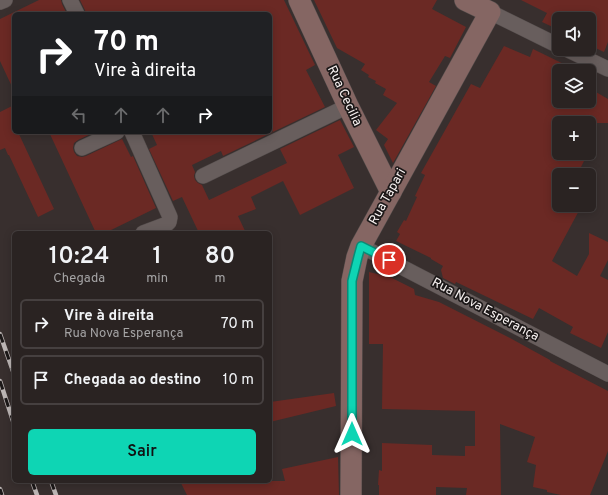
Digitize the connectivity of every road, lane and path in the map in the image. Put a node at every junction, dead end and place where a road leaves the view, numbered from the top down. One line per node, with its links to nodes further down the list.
1 (5, 0): 5 (street)
2 (70, 0): 6 (street)
3 (299, 0): 11 (street, Rua Cecilia)
4 (465, 0): 7 (street)
5 (0, 2)
6 (76, 12)
7 (490, 12): 8 (street); 16 (street, Rua Tapari)
8 (552, 43)
9 (580, 56): 10 (street)
10 (608, 70)
11 (348, 106): 15 (street); 16 (street, Rua Cecilia)
12 (113, 134): 14 (street)
13 (133, 134): 17 (street)
14 (82, 148)
15 (203, 176)
16 (391, 192): 18 (street, Rua Tapari)
17 (148, 231)
18 (361, 246): 19 (street, Rua Nova Esperança); 20 (street, Rua Tapari)
19 (608, 374)
20 (351, 495)

